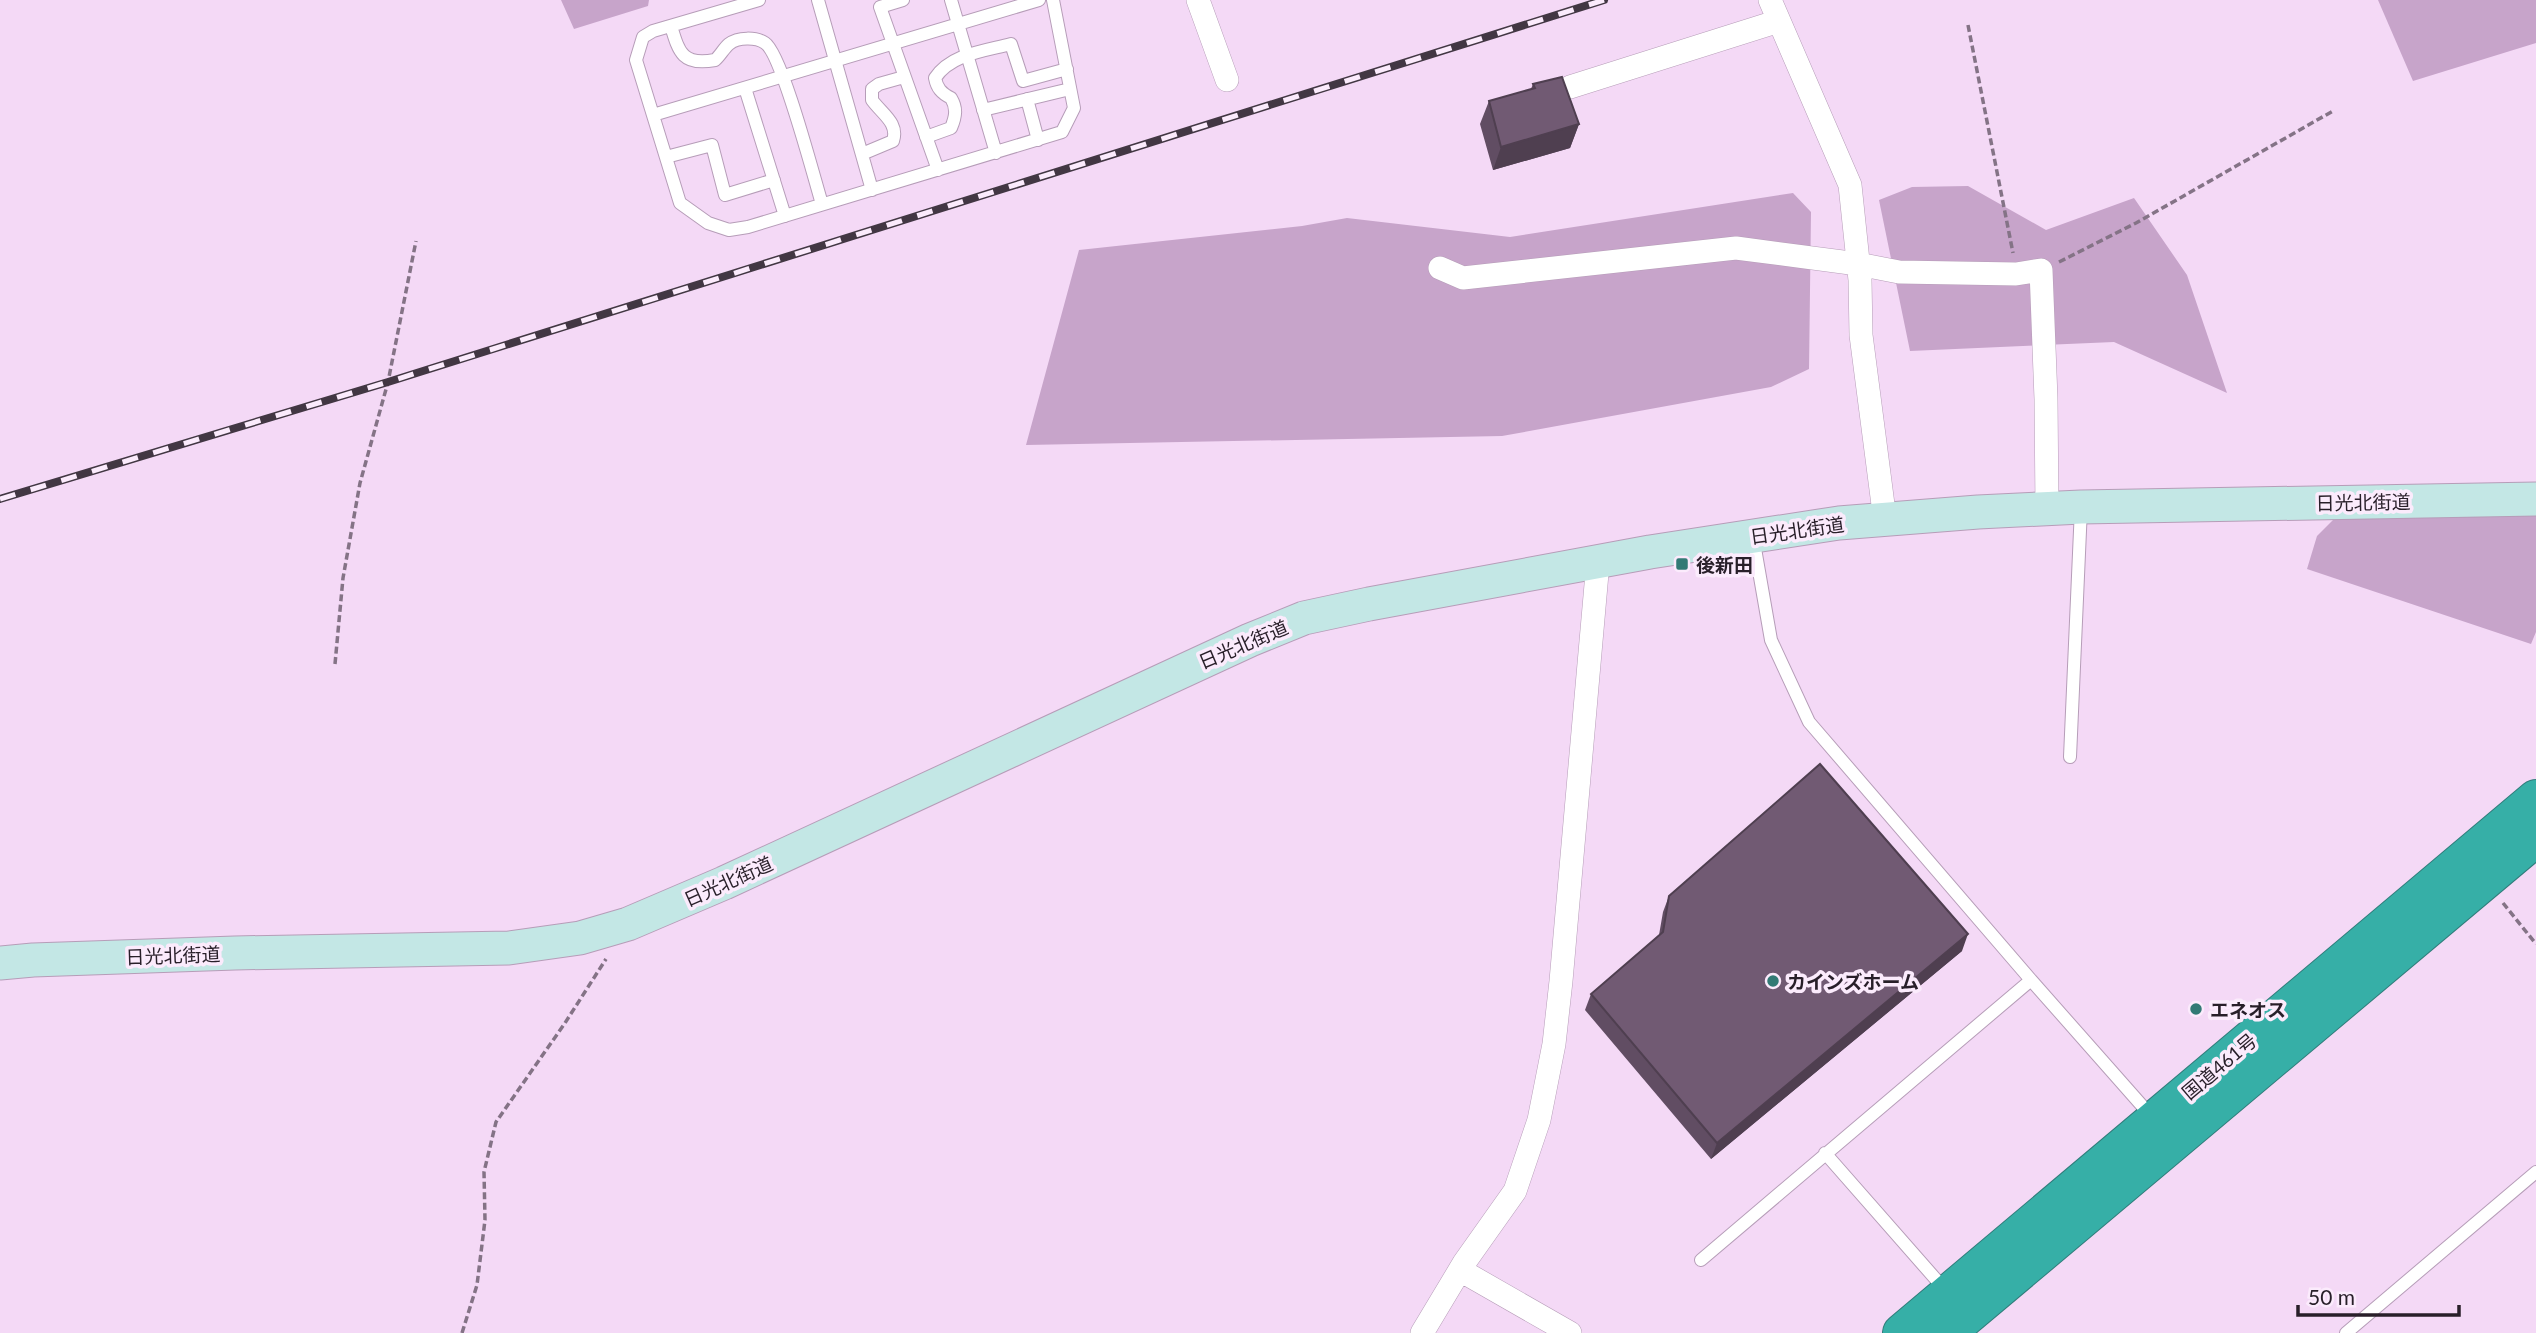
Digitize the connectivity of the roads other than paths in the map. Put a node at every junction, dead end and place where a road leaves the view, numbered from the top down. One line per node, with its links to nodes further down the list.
1 (759, 0): 12 (lane)
2 (818, 0): 15 (lane)
3 (903, 0): 13 (lane)
4 (951, 0): 11 (lane)
5 (1039, 0): 9 (lane)
6 (1053, 0): 16 (lane)
7 (1198, 0): 19 (street)
8 (1770, 0): 10 (street)
9 (1021, 3): 11 (lane)
10 (1779, 21): 20 (street); 36 (street)
11 (958, 25): 13 (lane); 14 (lane)
12 (671, 26): 17 (lane); 25 (lane)
13 (892, 44): 15 (lane); 18 (lane)
14 (967, 55): 16 (lane); 24 (lane); 26 (lane)
15 (835, 61): 17 (lane); 29 (lane)
16 (1067, 69): 22 (lane)
17 (782, 76): 21 (lane); 34 (lane)
18 (904, 77): 26 (lane); 29 (lane)
19 (1227, 79)
20 (1570, 87)
21 (745, 88): 25 (lane); 32 (lane)
22 (1070, 89): 23 (lane); 27 (lane)
23 (1027, 99): 24 (lane); 27 (lane)
24 (983, 110): 28 (lane)
25 (653, 115): 30 (lane)
26 (926, 137): 31 (lane)
27 (1038, 140): 28 (lane)
28 (996, 152): 31 (lane)
29 (862, 154): 33 (lane)
30 (666, 158): 32 (lane); 35 (lane)
31 (938, 170): 33 (lane)
32 (774, 180): 35 (lane)
33 (872, 190): 34 (lane)
34 (822, 204): 35 (lane)
35 (785, 216)
36 (1858, 264): 37 (street); 40 (street); 41 (street)
37 (1440, 268)
38 (2536, 499): 39 (street, 日光北街道)
39 (2081, 507): 40 (street, 日光北街道); 44 (lane)
40 (2047, 509): 41 (street, 日光北街道)
41 (1885, 520): 42 (street, 日光北街道)
42 (1753, 536): 43 (street, 日光北街道); 48 (lane)
43 (1598, 562): 47 (street, 日光北街道); 53 (street)
44 (2070, 757)
45 (2536, 799): 49 (highway, 国道461号)
46 (2536, 837): 58 (highway, 国道461号)
47 (0, 963)
48 (2031, 980): 49 (lane); 50 (lane)
49 (2154, 1120): 54 (highway, 国道461号)
50 (1825, 1153): 52 (lane); 54 (lane)
51 (2536, 1172): 59 (lane)
52 (1701, 1260)
53 (1460, 1270): 55 (street); 56 (street)
54 (1948, 1293): 57 (highway, 国道461号)
55 (1422, 1333)
56 (1570, 1333)
57 (1902, 1333)
58 (1946, 1333)
59 (2346, 1333)

